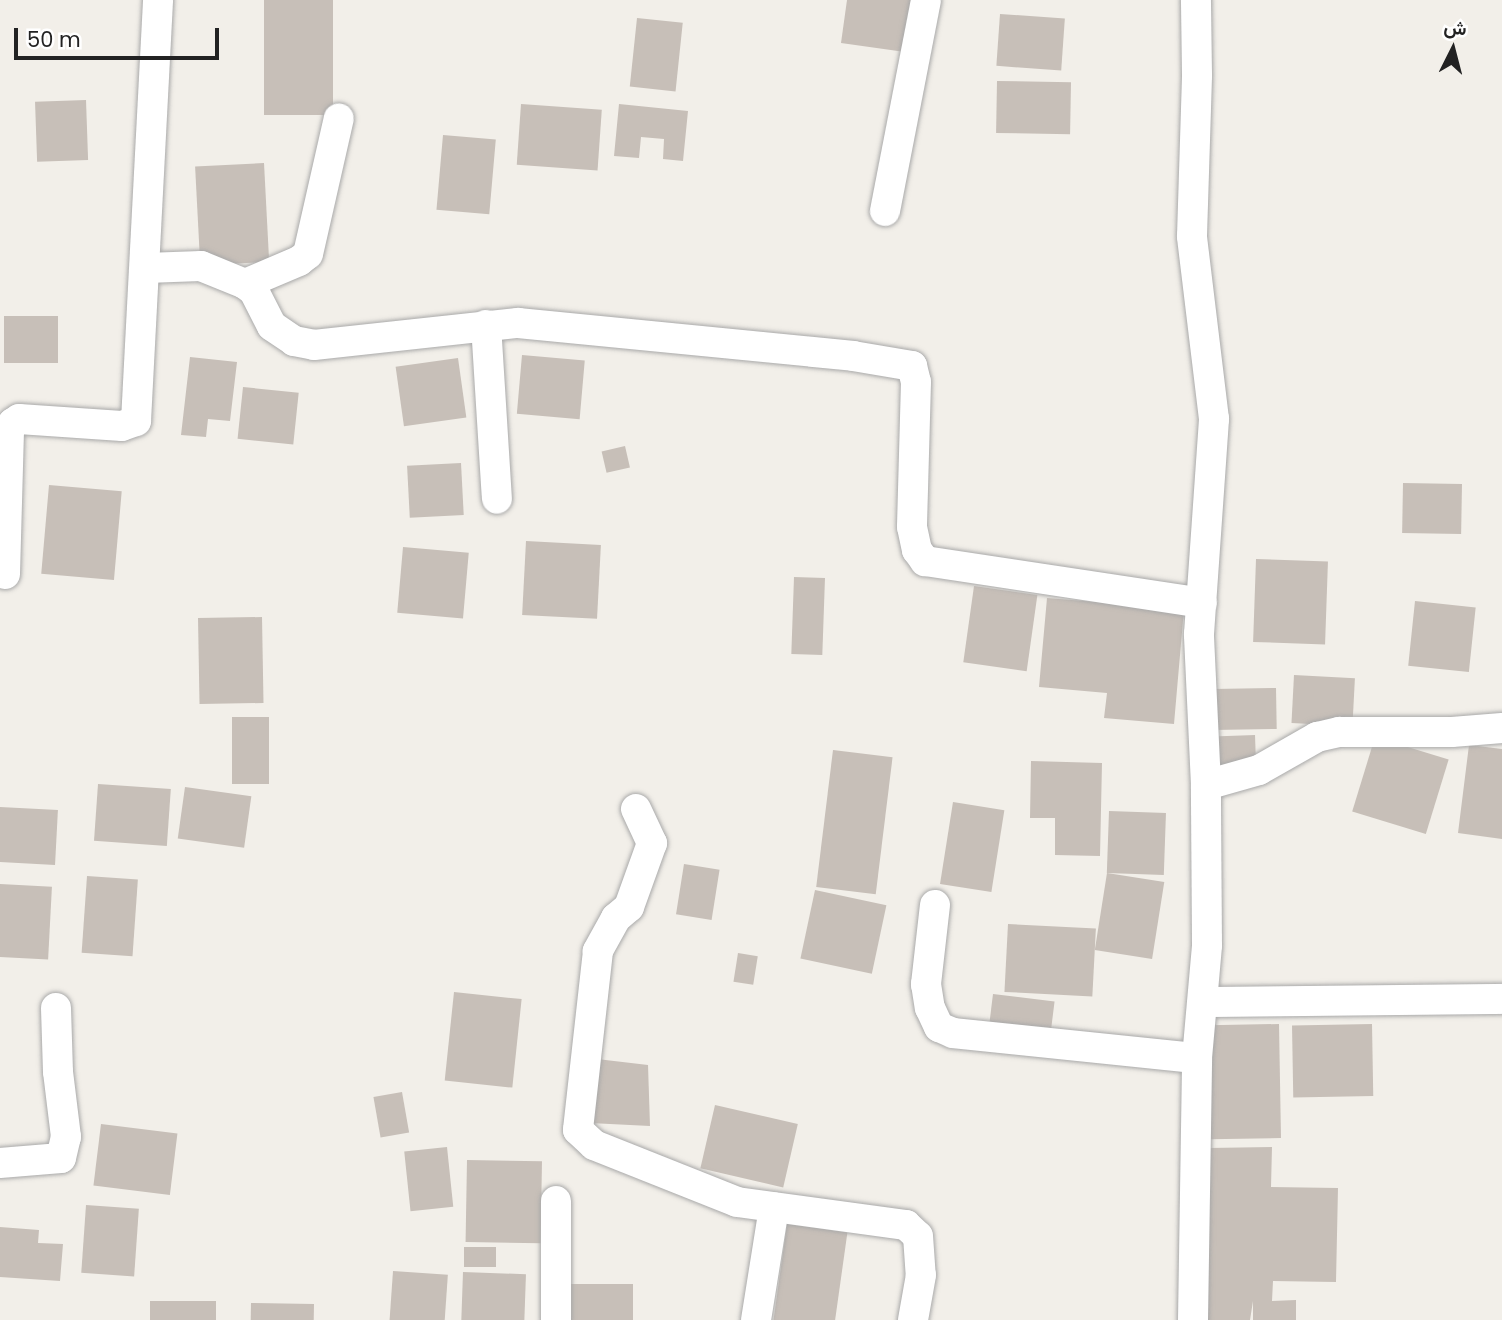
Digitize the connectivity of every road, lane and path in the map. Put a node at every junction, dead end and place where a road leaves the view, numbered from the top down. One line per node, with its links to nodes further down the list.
1 (158, 0): 6 (street)
2 (926, 0): 5 (street)
3 (1196, 0): 11 (street)
4 (339, 118): 7 (street)
5 (885, 211)
6 (146, 268): 7 (street); 10 (street)
7 (246, 284): 8 (street)
8 (486, 325): 9 (street); 11 (street)
9 (497, 499)
10 (5, 574)
11 (1202, 603): 13 (street)
12 (1502, 728): 13 (street)
13 (1206, 785): 17 (street)
14 (636, 809): 22 (street)
15 (935, 905): 19 (street)
16 (1502, 999): 17 (street)
17 (1203, 1002): 19 (street)
18 (56, 1008): 20 (street)
19 (1197, 1058): 26 (street)
20 (0, 1163)
21 (556, 1201): 23 (street)
22 (774, 1207): 24 (street); 25 (street)
23 (555, 1320)
24 (756, 1320)
25 (913, 1320)
26 (1193, 1320)

